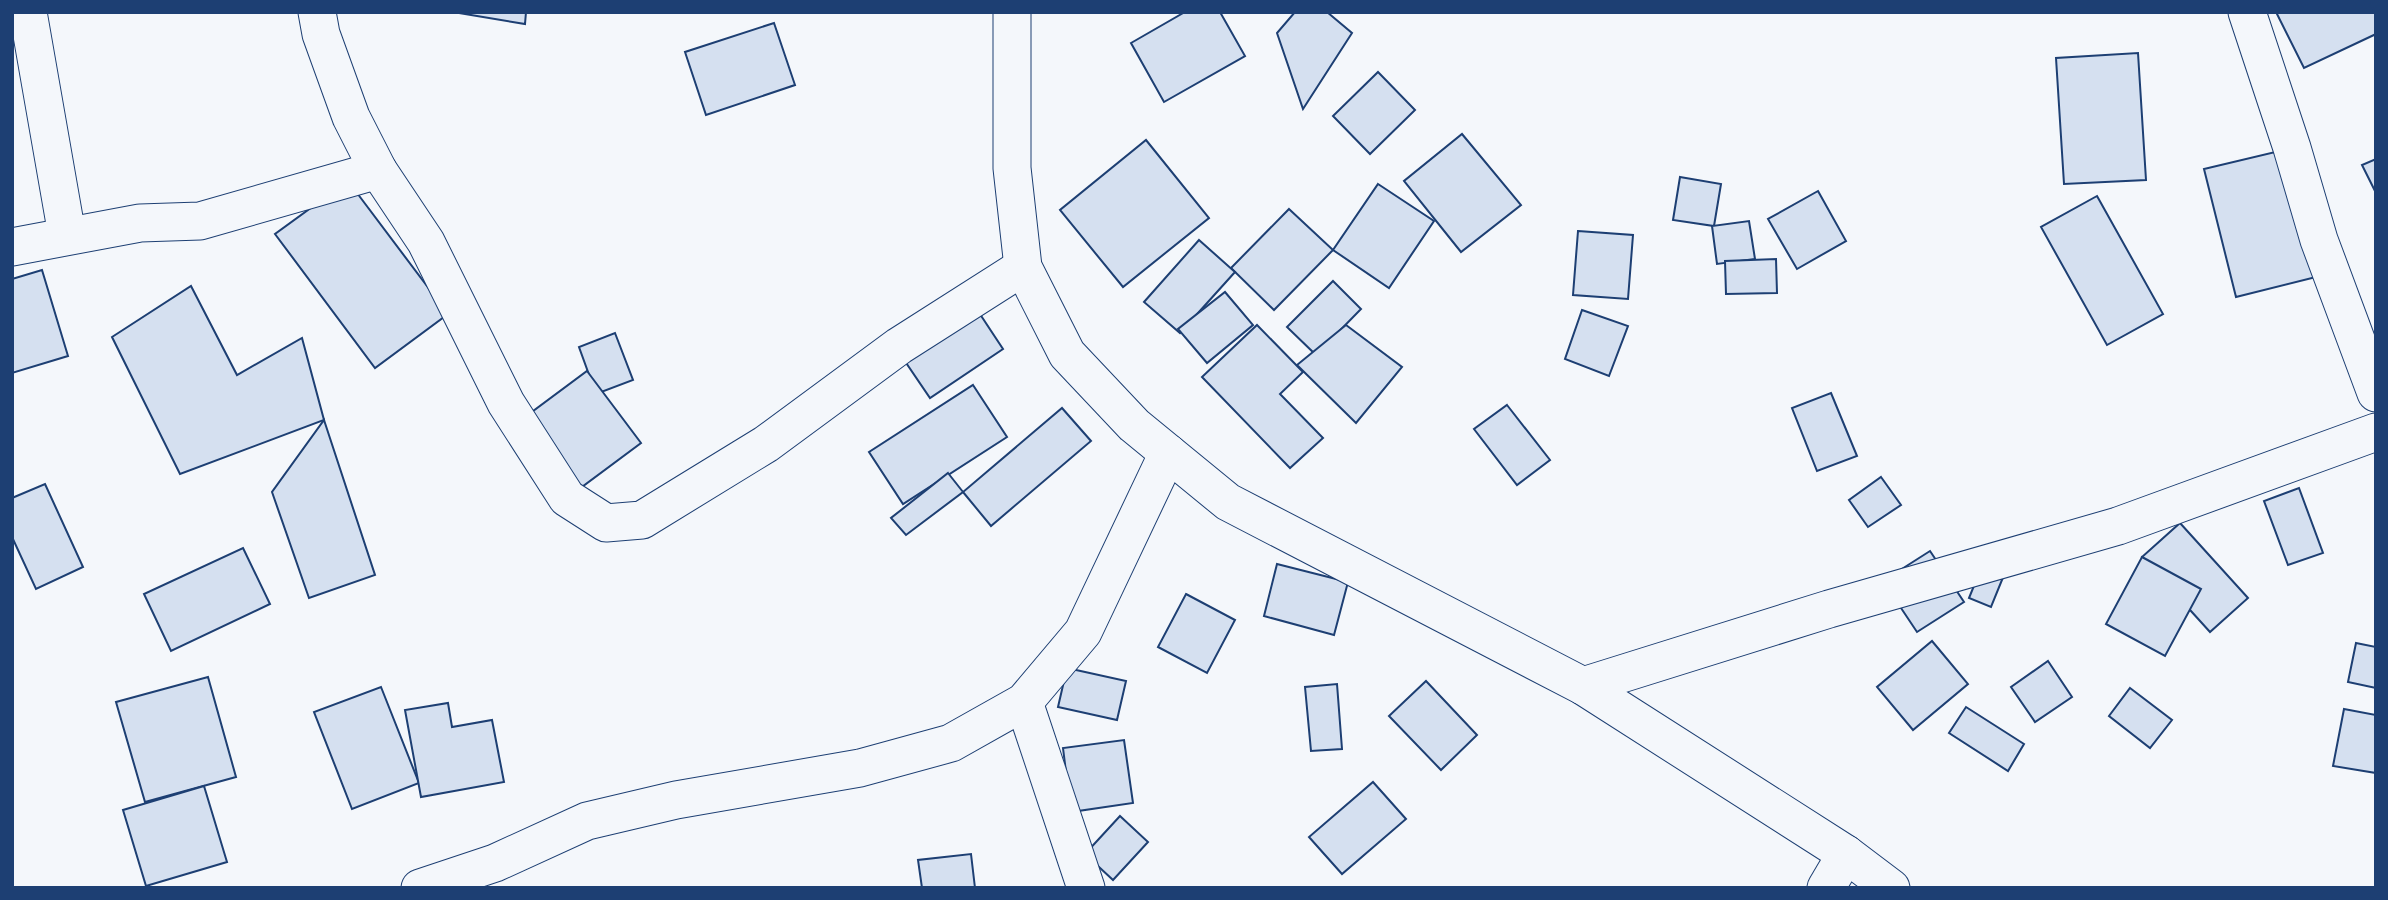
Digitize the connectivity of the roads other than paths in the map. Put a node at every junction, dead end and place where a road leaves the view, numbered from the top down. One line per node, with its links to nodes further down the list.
1 (28, 12): 6 (street)
2 (317, 12): 5 (street)
3 (1012, 12): 8 (street)
4 (2251, 14): 9 (street)
5 (378, 170): 6 (street); 8 (street)
6 (67, 235): 7 (street)
7 (12, 247)
8 (1023, 267): 11 (street)
9 (2376, 393)
10 (2376, 432): 12 (street)
11 (1168, 453): 12 (street); 13 (street)
12 (1583, 686): 14 (street)
13 (1024, 702): 15 (street); 16 (street)
14 (1846, 854): 17 (street); 18 (street)
15 (420, 888)
16 (1086, 888)
17 (1826, 888)
18 (1891, 888)

